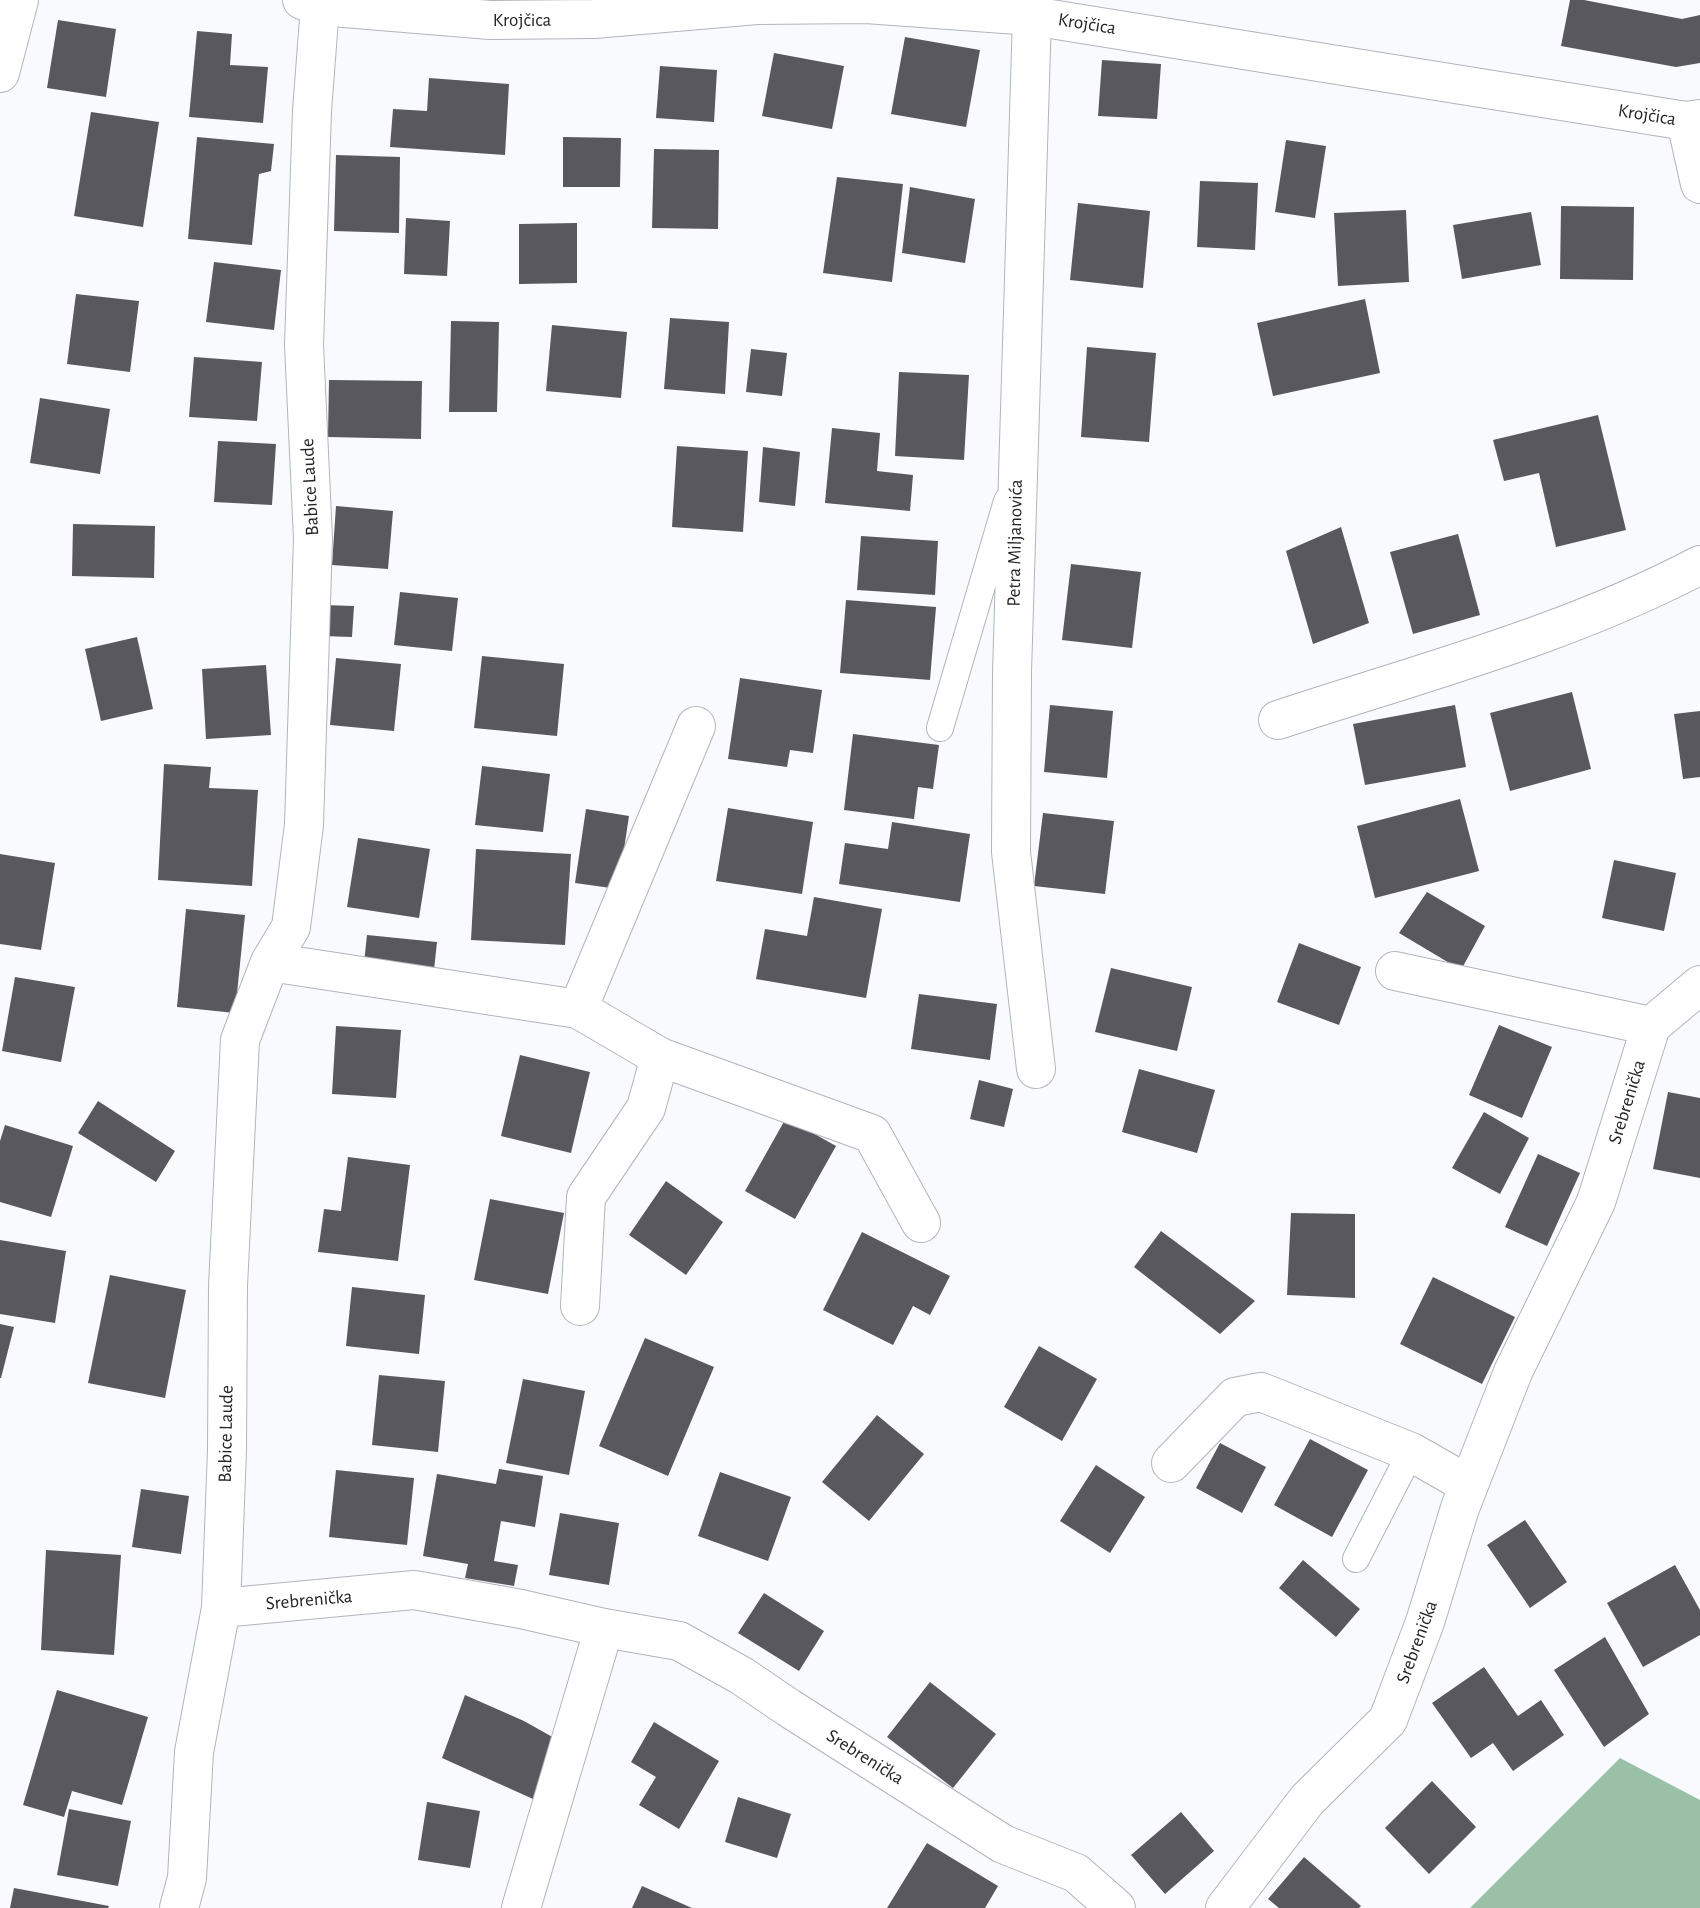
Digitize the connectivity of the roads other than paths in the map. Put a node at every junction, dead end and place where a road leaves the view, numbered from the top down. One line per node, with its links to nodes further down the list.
1 (19, 0): 4 (street)
2 (311, 3): 3 (street, Krojčica); 12 (street, Babice Laude)
3 (1032, 16): 5 (street, Krojčica); 7 (street, Petra Miljanovića)
4 (0, 73)
5 (1693, 120): 6 (street)
6 (1700, 184)
7 (1017, 466): 11 (lane); 18 (street, Petra Miljanovića)
8 (1700, 565): 9 (street)
9 (1278, 720)
10 (696, 726): 15 (street)
11 (940, 728)
12 (270, 962): 15 (street); 25 (street, Babice Laude)
13 (1395, 971): 16 (street)
14 (1700, 985): 16 (street)
15 (578, 1009): 17 (street)
16 (1651, 1026): 23 (street, Srebrenička)
17 (660, 1057): 19 (street); 20 (street)
18 (1036, 1069)
19 (921, 1223)
20 (580, 1306)
21 (1411, 1452): 22 (street); 23 (street); 24 (lane)
22 (1171, 1463)
23 (1469, 1485): 30 (street, Srebrenička)
24 (1356, 1559)
25 (221, 1608): 26 (street, Srebrenička); 27 (street, Babice Laude)
26 (604, 1628): 28 (street); 29 (street, Srebrenička)
27 (179, 1908)
28 (521, 1908)
29 (1116, 1908)
30 (1225, 1908)

